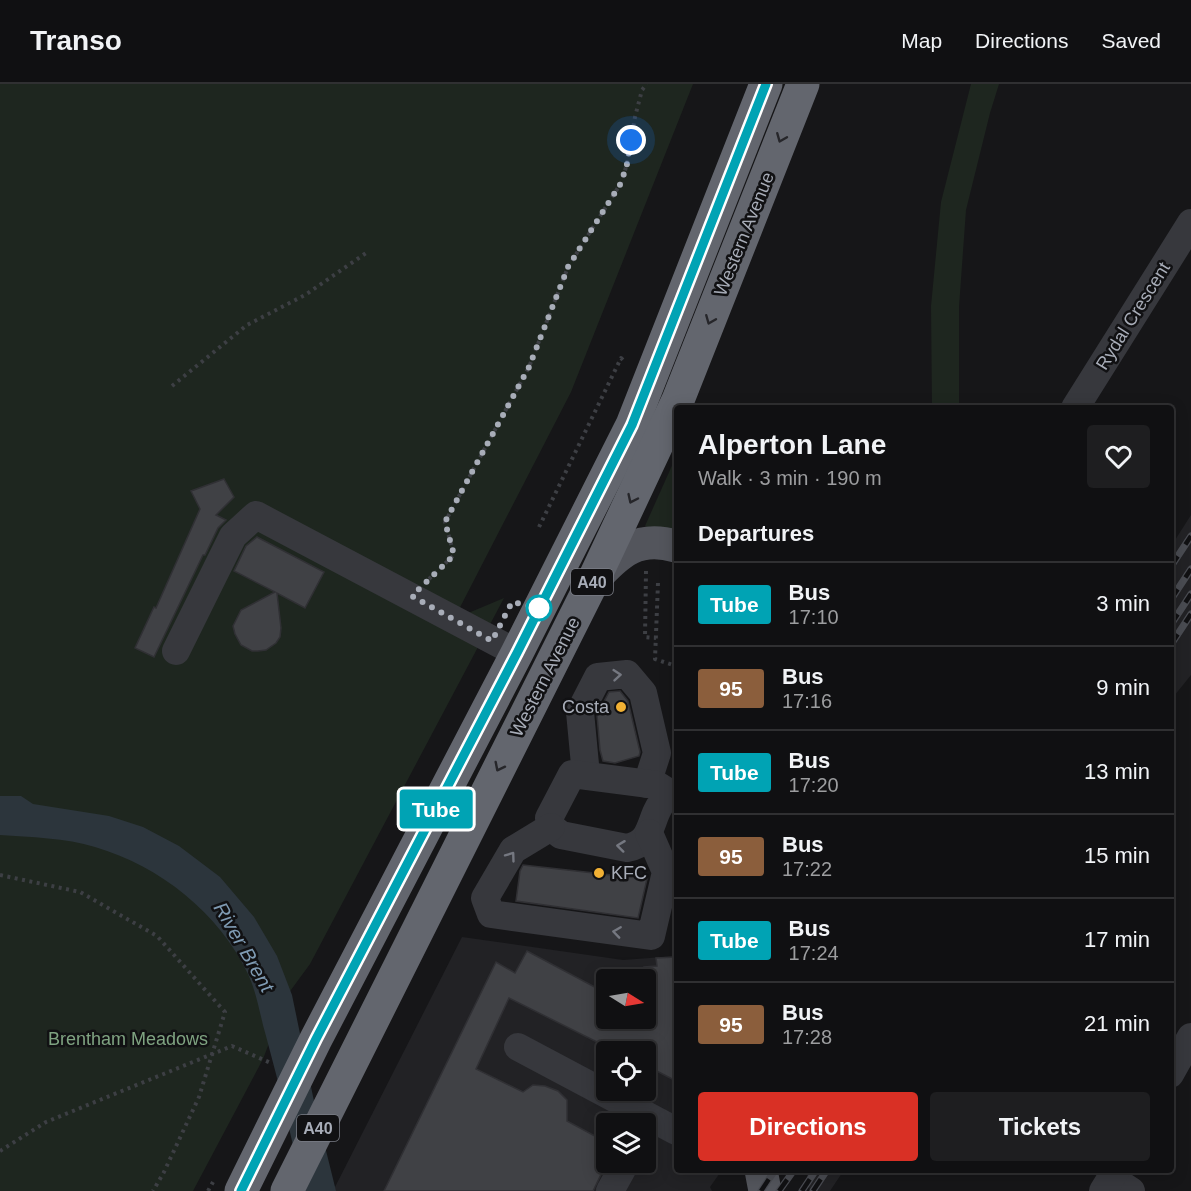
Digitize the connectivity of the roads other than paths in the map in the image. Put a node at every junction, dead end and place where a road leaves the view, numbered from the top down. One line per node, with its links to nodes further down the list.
1 (766, 84): 10 (highway, Western Avenue / A40)
2 (803, 84): 4 (highway, Western Avenue / A40, one-way to 4)
3 (1191, 223): 5 (street, Rydal Crescent)
4 (679, 404)
5 (1078, 405)
6 (674, 414): 8 (highway, Western Avenue / A40, one-way to 8)
7 (674, 545): 8 (main road)
8 (594, 579): 25 (highway, Western Avenue / A40, one-way to 25)
9 (176, 651): 10 (street)
10 (517, 653): 24 (highway, Western Avenue / A40)
11 (586, 775): 12 (street); 12 (street, one-way to 12); 13 (street)
12 (664, 790): 14 (street)
13 (551, 827): 14 (street, one-way to 13); 17 (street, one-way to 13)
14 (649, 833): 15 (street)
15 (671, 877): 17 (street)
16 (674, 916): 17 (street)
17 (651, 936)
18 (1191, 1037): 20 (street)
19 (518, 1047): 21 (street)
20 (1174, 1067)
21 (658, 1126)
22 (620, 1173): 26 (street)
23 (762, 1173): 27 (main road)
24 (241, 1191)
25 (287, 1191)
26 (610, 1191)
27 (765, 1191)

